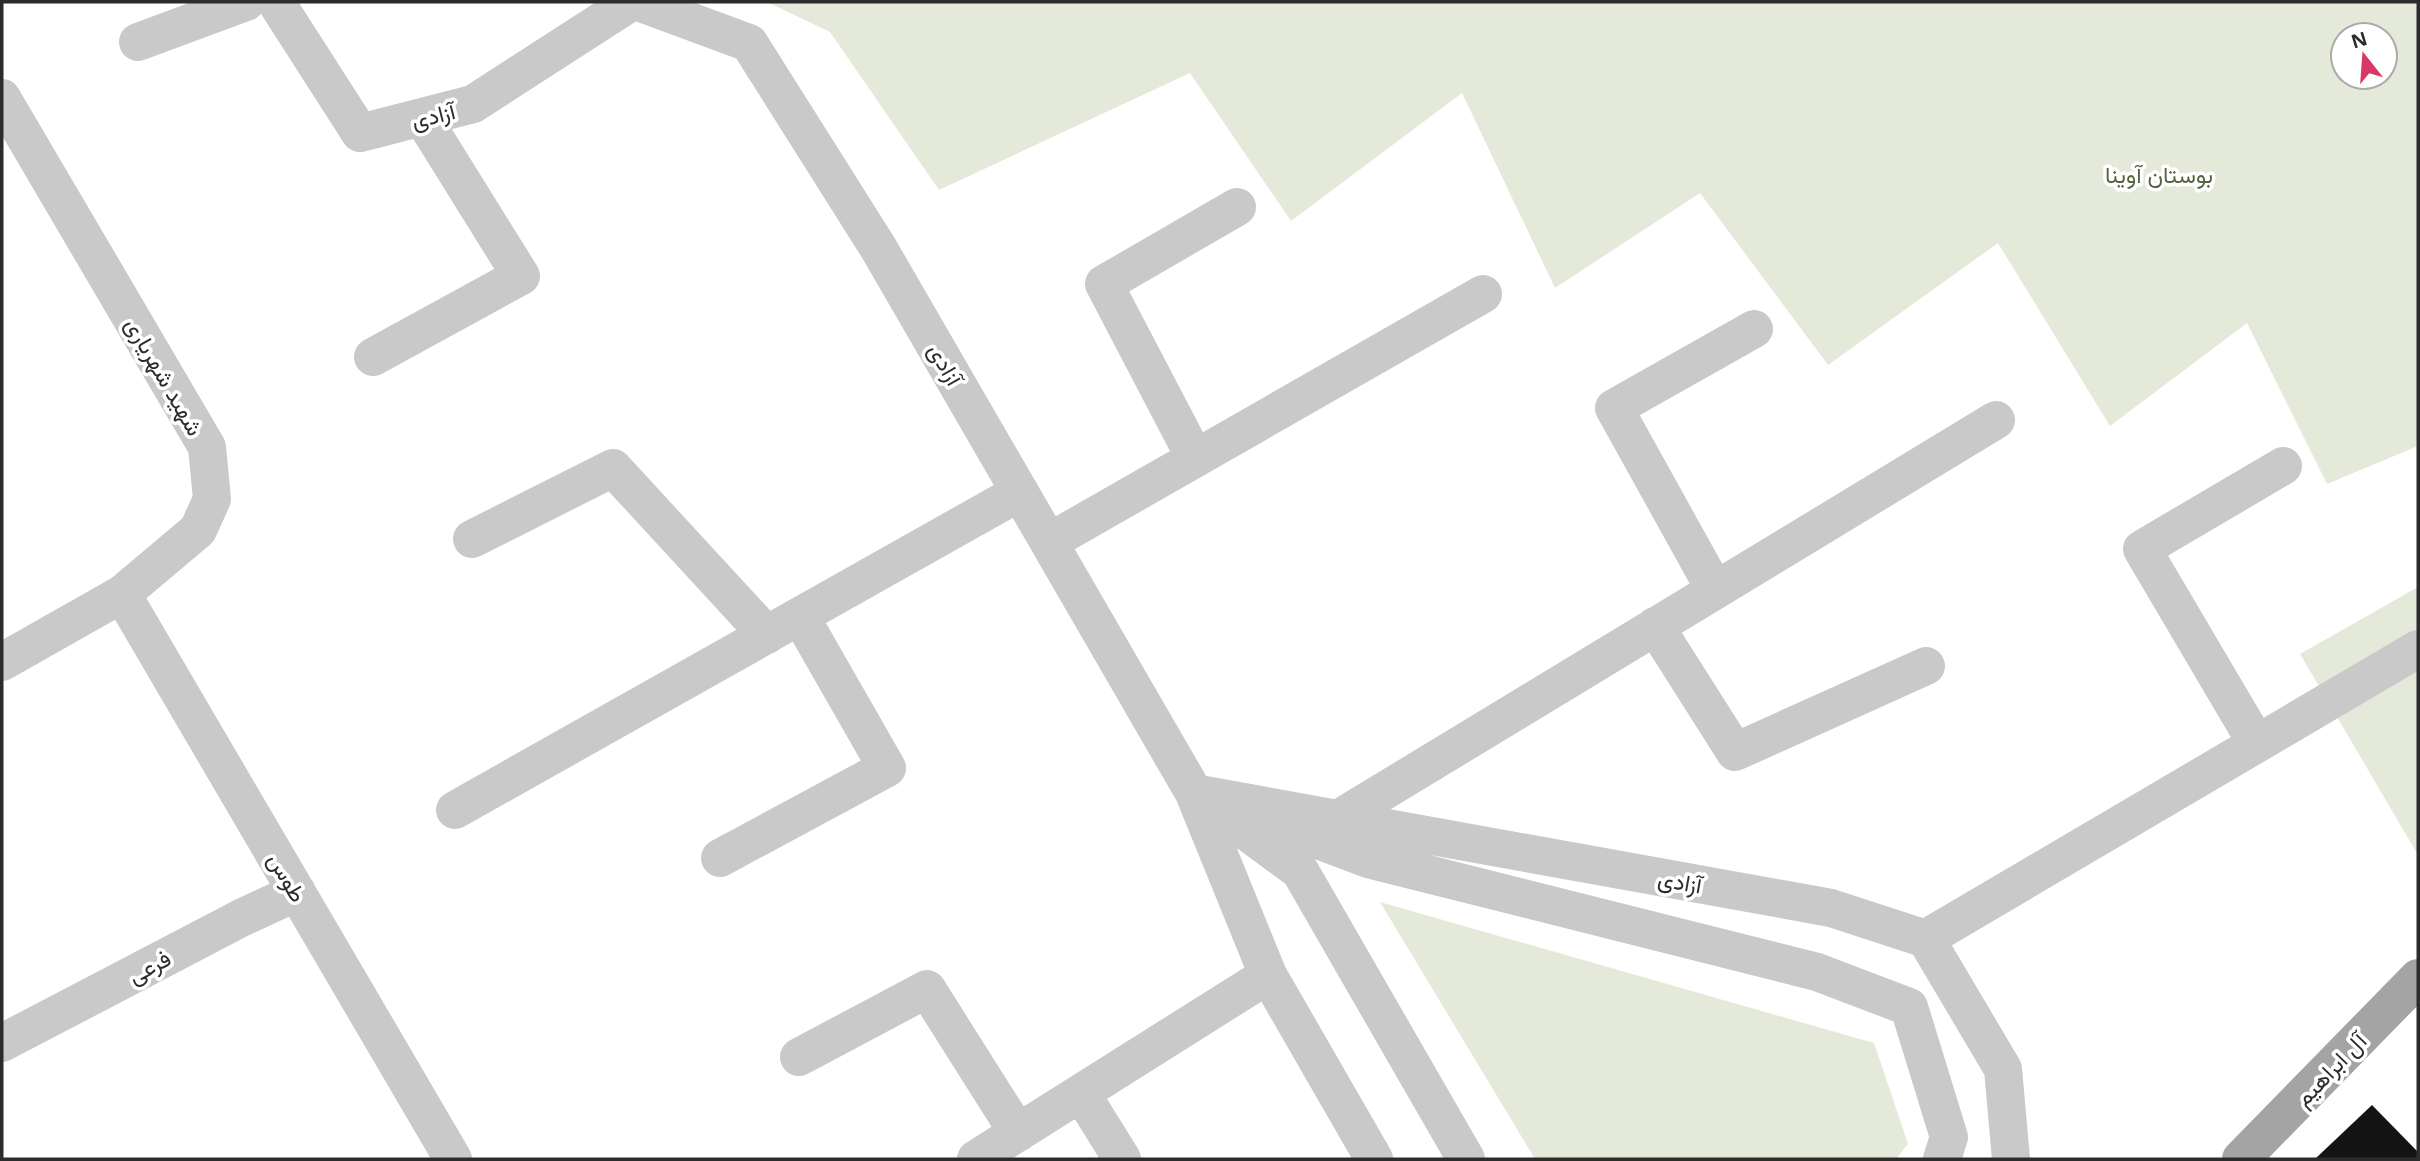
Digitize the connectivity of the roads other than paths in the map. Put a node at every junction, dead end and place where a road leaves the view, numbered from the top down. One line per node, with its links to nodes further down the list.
1 (246, 2): 5 (street)
2 (276, 2): 7 (street, آزادی)
3 (631, 2): 7 (street, آزادی)
4 (638, 2): 15 (street, آزادی)
5 (138, 43)
6 (2, 97): 19 (street, شهید شهریاری)
7 (422, 117): 11 (street)
8 (1237, 207): 13 (street)
9 (1483, 294): 13 (street)
10 (1754, 329): 18 (street)
11 (373, 357)
12 (1996, 419): 18 (street)
13 (1195, 458): 17 (street)
14 (2283, 466): 26 (street)
15 (1020, 492): 17 (street, آزادی); 20 (street)
16 (472, 539): 22 (street)
17 (1049, 542): 27 (street, آزادی)
18 (1715, 590): 21 (street)
19 (122, 594): 24 (street, شهید شهریاری); 31 (street, طوس)
20 (800, 615): 22 (street); 30 (street)
21 (1655, 626): 25 (street); 29 (street)
22 (767, 635): 28 (street)
23 (2418, 649): 26 (street)
24 (2, 662)
25 (1926, 666)
26 (2257, 744): 32 (street)
27 (1194, 793): 29 (street, آزادی); 33 (street, آزادی); 43 (street, آزادی); 44 (street)
28 (455, 810)
29 (1338, 819): 32 (street, آزادی)
30 (720, 858)
31 (297, 892): 35 (street, فرعی); 39 (street, طوس)
32 (1925, 939): 45 (street)
33 (1268, 975): 37 (street); 42 (street, آزادی)
34 (2418, 979): 46 (main road, آل ابراهیم)
35 (2, 1043)
36 (799, 1056): 38 (street)
37 (1081, 1093): 38 (street); 41 (street)
38 (1017, 1133): 40 (street)
39 (439, 1154)
40 (976, 1159)
41 (1122, 1159)
42 (1374, 1159)
43 (1466, 1159)
44 (1942, 1159)
45 (2011, 1159)
46 (2241, 1159)

